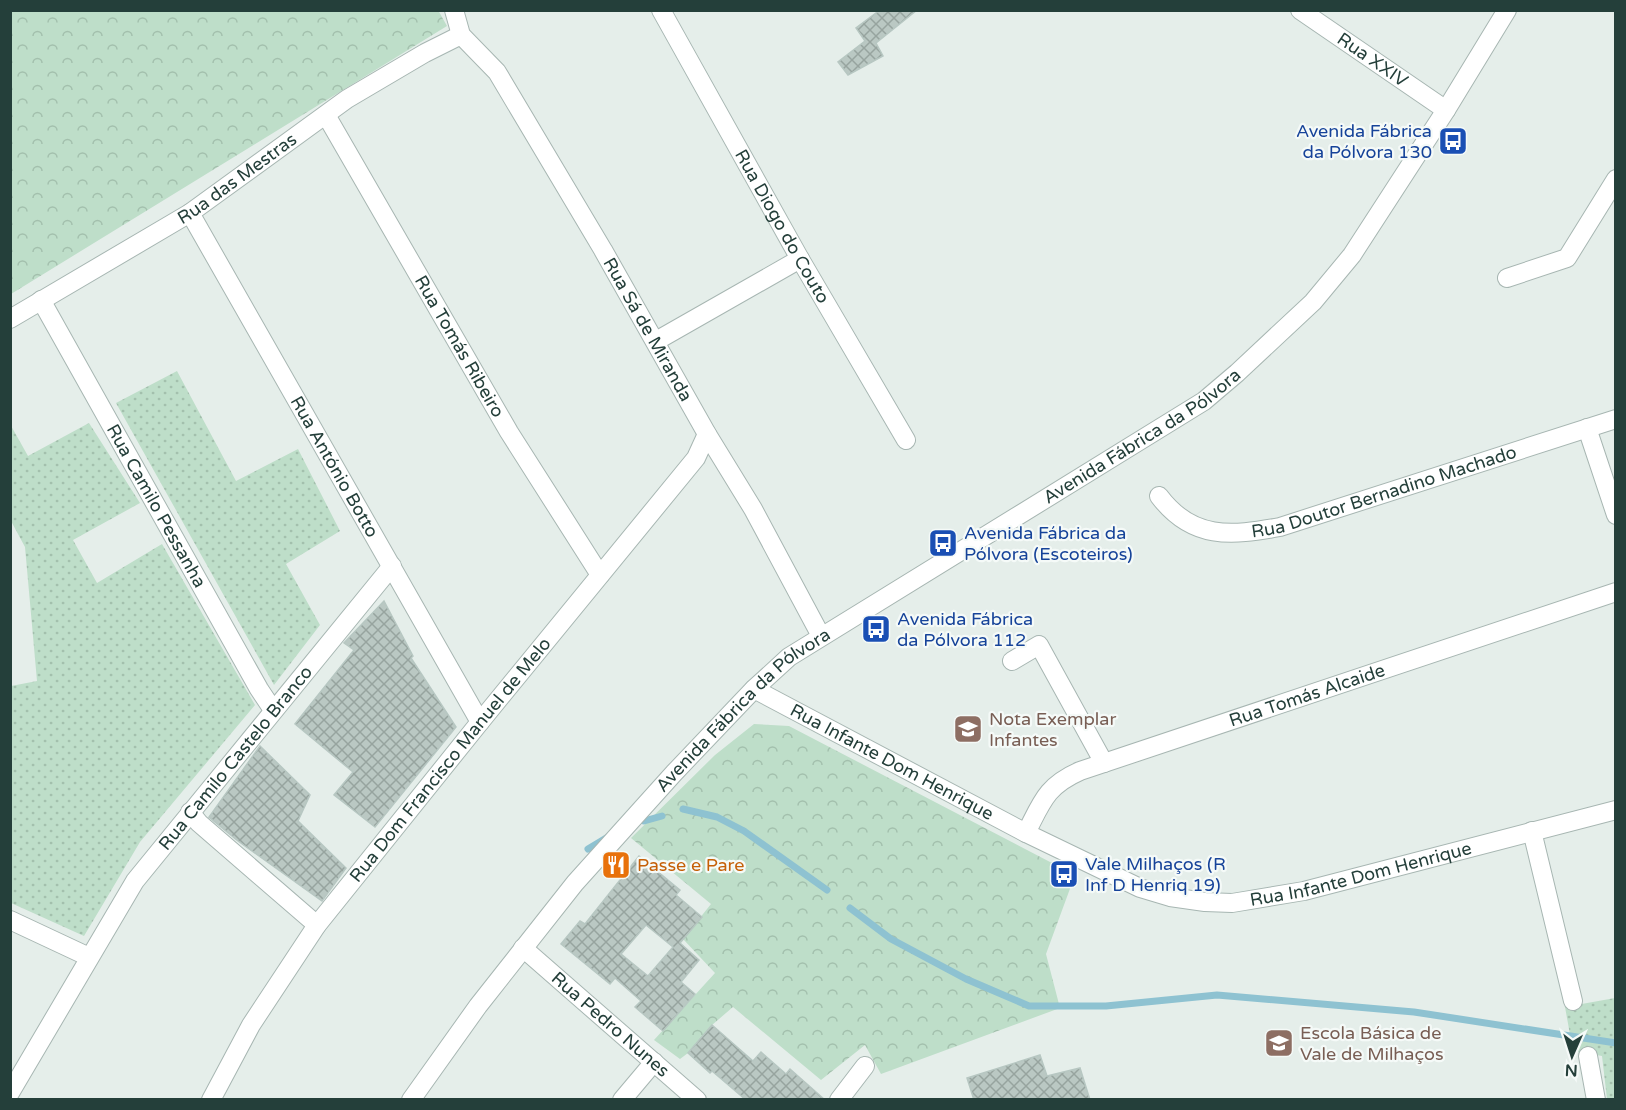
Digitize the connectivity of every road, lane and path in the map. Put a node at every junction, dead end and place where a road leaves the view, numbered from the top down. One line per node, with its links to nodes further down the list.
1 (454, 10): 5 (street)
2 (661, 10): 10 (street, Rua Diogo do Couto)
3 (1300, 10): 6 (street, Rua XXIV)
4 (1507, 10): 6 (street, Avenida Fábrica da Pólvora)
5 (461, 35): 7 (street, Rua das Mestras); 14 (street, Rua Sá de Miranda)
6 (1446, 110): 24 (street, Avenida Fábrica da Pólvora)
7 (326, 115): 9 (street, Rua das Mestras); 22 (street, Rua Tomás Ribeiro)
8 (1616, 179): 11 (street)
9 (190, 213): 12 (street, Rua das Mestras); 21 (street, Rua António Botto)
10 (800, 259): 14 (street); 18 (street, Rua Diogo do Couto)
11 (1507, 278)
12 (41, 300): 13 (street, Rua das Mestras); 27 (street, Rua Camilo Pessanha)
13 (10, 319)
14 (656, 341): 17 (street, Rua Sá de Miranda)
15 (1616, 419): 16 (street, Rua Doutor Bernadino Machado)
16 (1587, 428): 19 (street, Rua Doutor Bernadino Machado); 20 (street)
17 (707, 434): 22 (street, Rua Dom Francisco Manuel de Melo); 24 (street, Rua Sá de Miranda)
18 (906, 440)
19 (1159, 496)
20 (1616, 515)
21 (392, 566): 27 (street, Rua Camilo Castelo Branco); 28 (street, Rua António Botto)
22 (600, 575): 28 (street, Rua Dom Francisco Manuel de Melo)
23 (1616, 592): 29 (street, Rua Tomás Alcaide)
24 (821, 636): 26 (street, Avenida Fábrica da Pólvora)
25 (1012, 661): 29 (street)
26 (754, 689): 33 (street, Rua Infante Dom Henrique); 36 (street, Avenida Fábrica da Pólvora)
27 (273, 710): 31 (street, Rua Camilo Castelo Branco)
28 (480, 722): 35 (street, Rua Dom Francisco Manuel de Melo)
29 (1104, 763): 33 (street, Rua Tomás Alcaide)
30 (1616, 810): 32 (street, Rua Infante Dom Henrique)
31 (190, 812): 35 (street); 37 (street, Rua Camilo Castelo Branco)
32 (1532, 831): 33 (street, Rua Infante Dom Henrique); 38 (street)
33 (1026, 833)
34 (10, 920): 37 (street)
35 (317, 925): 43 (street, Rua Dom Francisco Manuel de Melo)
36 (523, 948): 40 (street, Rua Pedro Nunes); 44 (street, Avenida Fábrica da Pólvora)
37 (89, 957): 42 (street, Rua Camilo Castelo Branco)
38 (1573, 1001)
39 (1588, 1056): 48 (street)
40 (654, 1062): 45 (street); 46 (street, Rua Pedro Nunes)
41 (865, 1066): 47 (street)
42 (10, 1093)
43 (211, 1100)
44 (411, 1100)
45 (622, 1100)
46 (698, 1100)
47 (839, 1100)
48 (1596, 1100)

